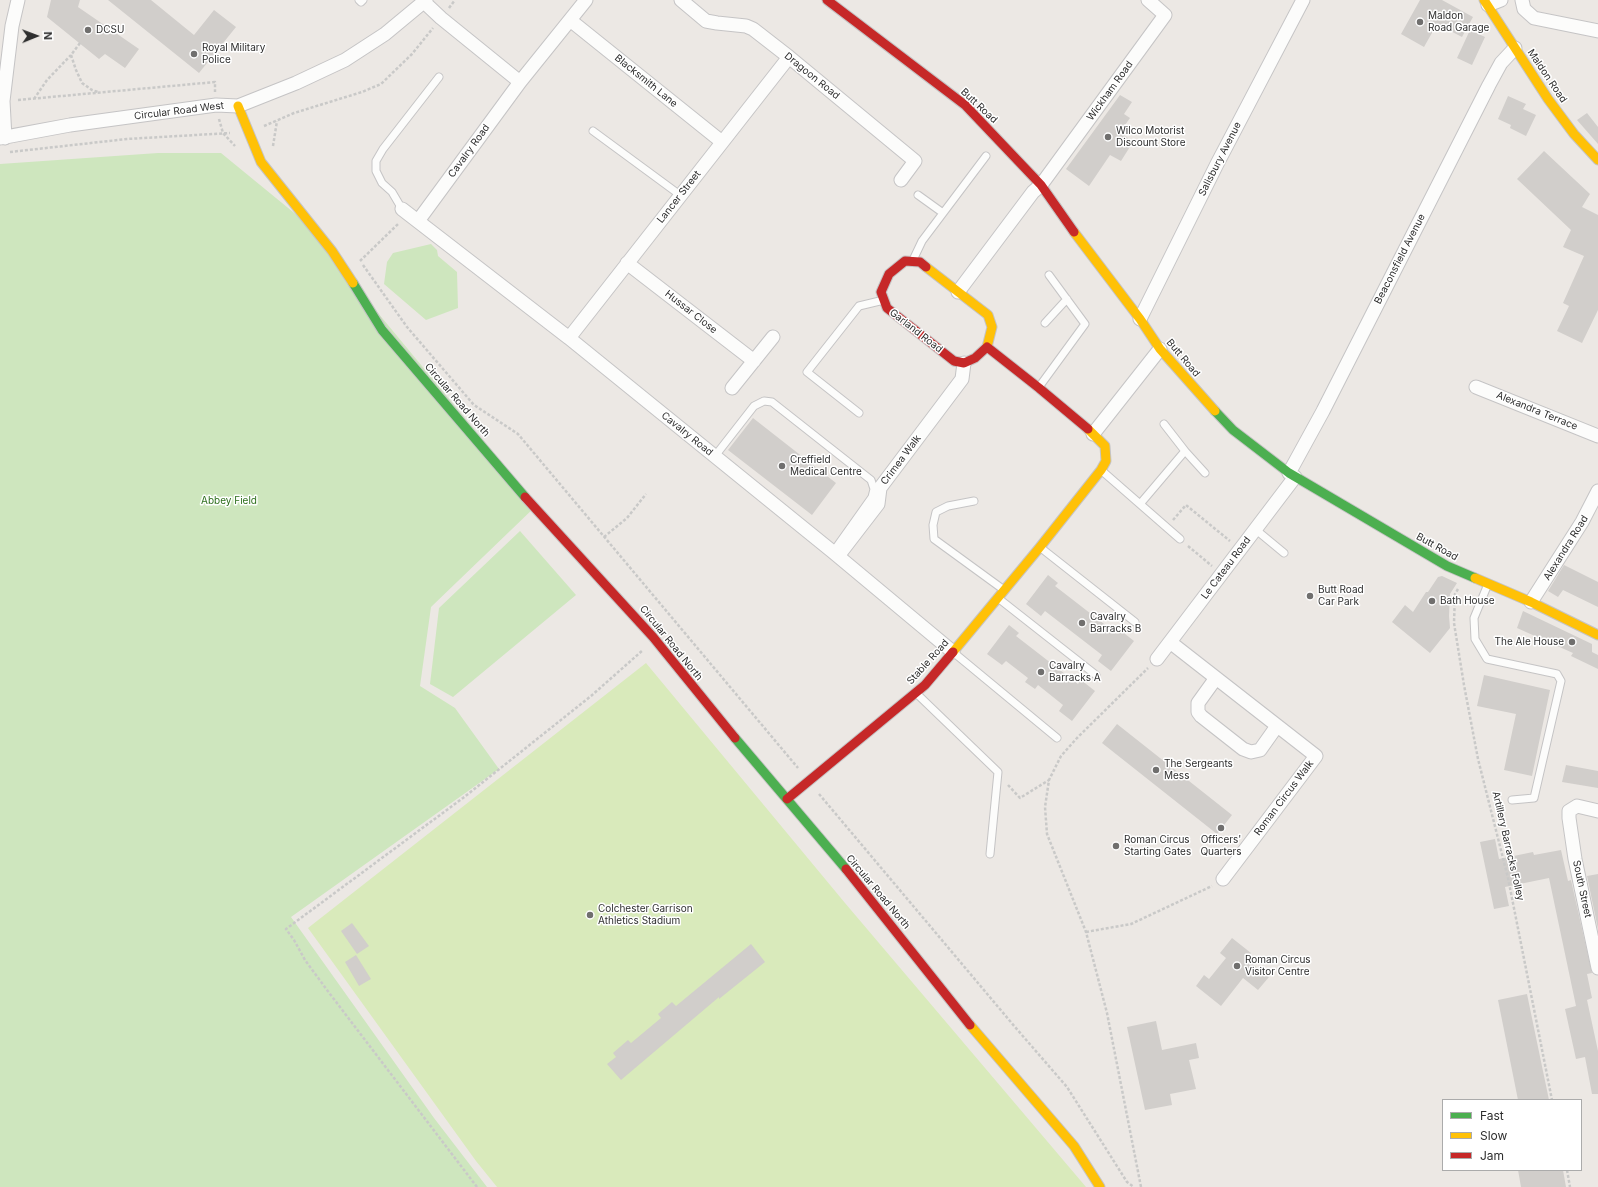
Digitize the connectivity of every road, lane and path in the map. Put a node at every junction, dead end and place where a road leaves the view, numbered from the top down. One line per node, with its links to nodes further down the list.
1 (18, 0): 24 (street)
2 (359, 0): 3 (lane)
3 (363, 0)
4 (586, 0): 13 (street)
5 (681, 0): 18 (street, Dragoon Road)
6 (827, 0): 34 (street, Butt Road)
7 (1148, 0): 34 (street, Wickham Road)
8 (1303, 0): 47 (street, Salisbury Avenue)
9 (1501, 0): 12 (street)
10 (1522, 0): 14 (street)
11 (425, 1): 21 (street); 25 (street, Circular Road West)
12 (1486, 3): 16 (street, Maldon Road)
13 (570, 20): 21 (street); 29 (street, Blacksmith Lane)
14 (1598, 31)
15 (80, 43): 17 (path)
16 (1515, 48): 32 (street, Maldon Road); 66 (street, Beaconsfield Avenue)
17 (71, 55): 22 (path); 23 (path)
18 (788, 57): 29 (street, Lancer Street); 33 (street, Dragoon Road)
19 (439, 77): 38 (lane)
20 (215, 82): 22 (path)
21 (520, 82): 38 (street, Cavalry Road)
22 (101, 92): 23 (path)
23 (34, 99): 24 (path)
24 (3, 101): 28 (street)
25 (238, 106): 28 (street, Circular Road West); 99 (street, Circular Road North)
26 (277, 121): 30 (path)
27 (593, 131): 35 (lane)
28 (2, 138)
29 (722, 142): 35 (street, Lancer Street)
30 (272, 151)
31 (986, 156): 37 (lane)
32 (1598, 160)
33 (901, 180)
34 (1041, 185): 44 (street); 47 (street, Butt Road)
35 (680, 195): 42 (street, Lancer Street)
36 (918, 195): 37 (lane)
37 (943, 213): 41 (lane)
38 (409, 214): 40 (path); 50 (street, Cavalry Road)
39 (358, 257): 40 (path)
40 (360, 261): 73 (path)
41 (912, 262): 44 (street); 46 (street, Garland Road)
42 (628, 263): 50 (street, Lancer Street); 53 (street, Hussar Close)
43 (1049, 275): 45 (lane)
44 (958, 292): 51 (street)
45 (1067, 299): 48 (lane); 57 (lane)
46 (884, 300): 54 (street, Garland Road); 58 (lane)
47 (1140, 319): 52 (street, Butt Road)
48 (1045, 323)
49 (773, 337): 53 (street)
50 (569, 338): 63 (street, Cavalry Road)
51 (987, 347): 54 (street); 57 (street)
52 (1160, 348): 60 (street); 66 (street, Butt Road)
53 (754, 362): 56 (street)
54 (964, 363): 78 (street, Crimea Walk)
55 (1476, 386): 61 (street, Alexandra Terrace)
56 (732, 388)
57 (1039, 388): 60 (street)
58 (859, 413)
59 (1164, 424): 62 (lane)
60 (1093, 434): 64 (street)
61 (1598, 436)
62 (1185, 451): 65 (lane); 70 (lane)
63 (715, 456): 78 (street, Cavalry Road); 78 (lane)
64 (1101, 470): 70 (lane); 75 (street, Stable Road)
65 (1205, 473)
66 (1292, 475): 72 (street, Le Cateau Road); 80 (street, Butt Road)
67 (1598, 491): 84 (street, Alexandra Road)
68 (646, 494): 73 (path)
69 (974, 501): 81 (lane)
70 (1140, 504): 71 (lane)
71 (1167, 527): 74 (lane); 76 (path)
72 (1255, 529): 76 (street, Le Cateau Road); 77 (lane)
73 (604, 537): 98 (path)
74 (1180, 539): 79 (path)
75 (1040, 547): 81 (street, Stable Road); 85 (lane)
76 (1240, 549): 79 (street, Le Cateau Road)
77 (1284, 553)
78 (836, 554): 89 (street, Cavalry Road)
79 (1221, 574): 87 (street, Le Cateau Road)
80 (1488, 584): 84 (street, Butt Road); 100 (lane)
81 (1004, 590): 83 (street, Stable Road)
82 (1455, 594): 106 (path, Artillery Barracks Folley)
83 (998, 598): 89 (street, Stable Road); 91 (lane)
84 (1531, 602): 86 (street, Butt Road)
85 (1135, 622)
86 (1598, 635)
87 (1170, 642): 90 (street, Le Cateau Road); 92 (street, Roman Circus Walk)
88 (645, 648): 108 (path)
89 (953, 652): 93 (street, Stable Road); 95 (lane)
90 (1157, 659): 97 (path)
91 (1096, 675)
92 (1216, 678): 94 (street, Roman Circus Walk); 94 (street)
93 (916, 693): 96 (lane); 98 (street, Stable Road)
94 (1277, 726): 103 (street, Roman Circus Walk)
95 (1057, 738)
96 (998, 772): 97 (path); 102 (lane)
97 (1049, 780): 104 (path)
98 (809, 781): 99 (street, Stable Road); 110 (path)
99 (787, 799): 109 (street, Circular Road North)
100 (1512, 800)
101 (1598, 811): 105 (street, South Street)
102 (990, 854)
103 (1223, 879): 104 (path)
104 (1086, 932): 111 (path)
105 (1598, 968)
106 (1552, 1099)
107 (1567, 1171): 112 (path)
108 (476, 1187)
109 (1100, 1187)
110 (1134, 1187)
111 (1141, 1187)
112 (1570, 1187)

